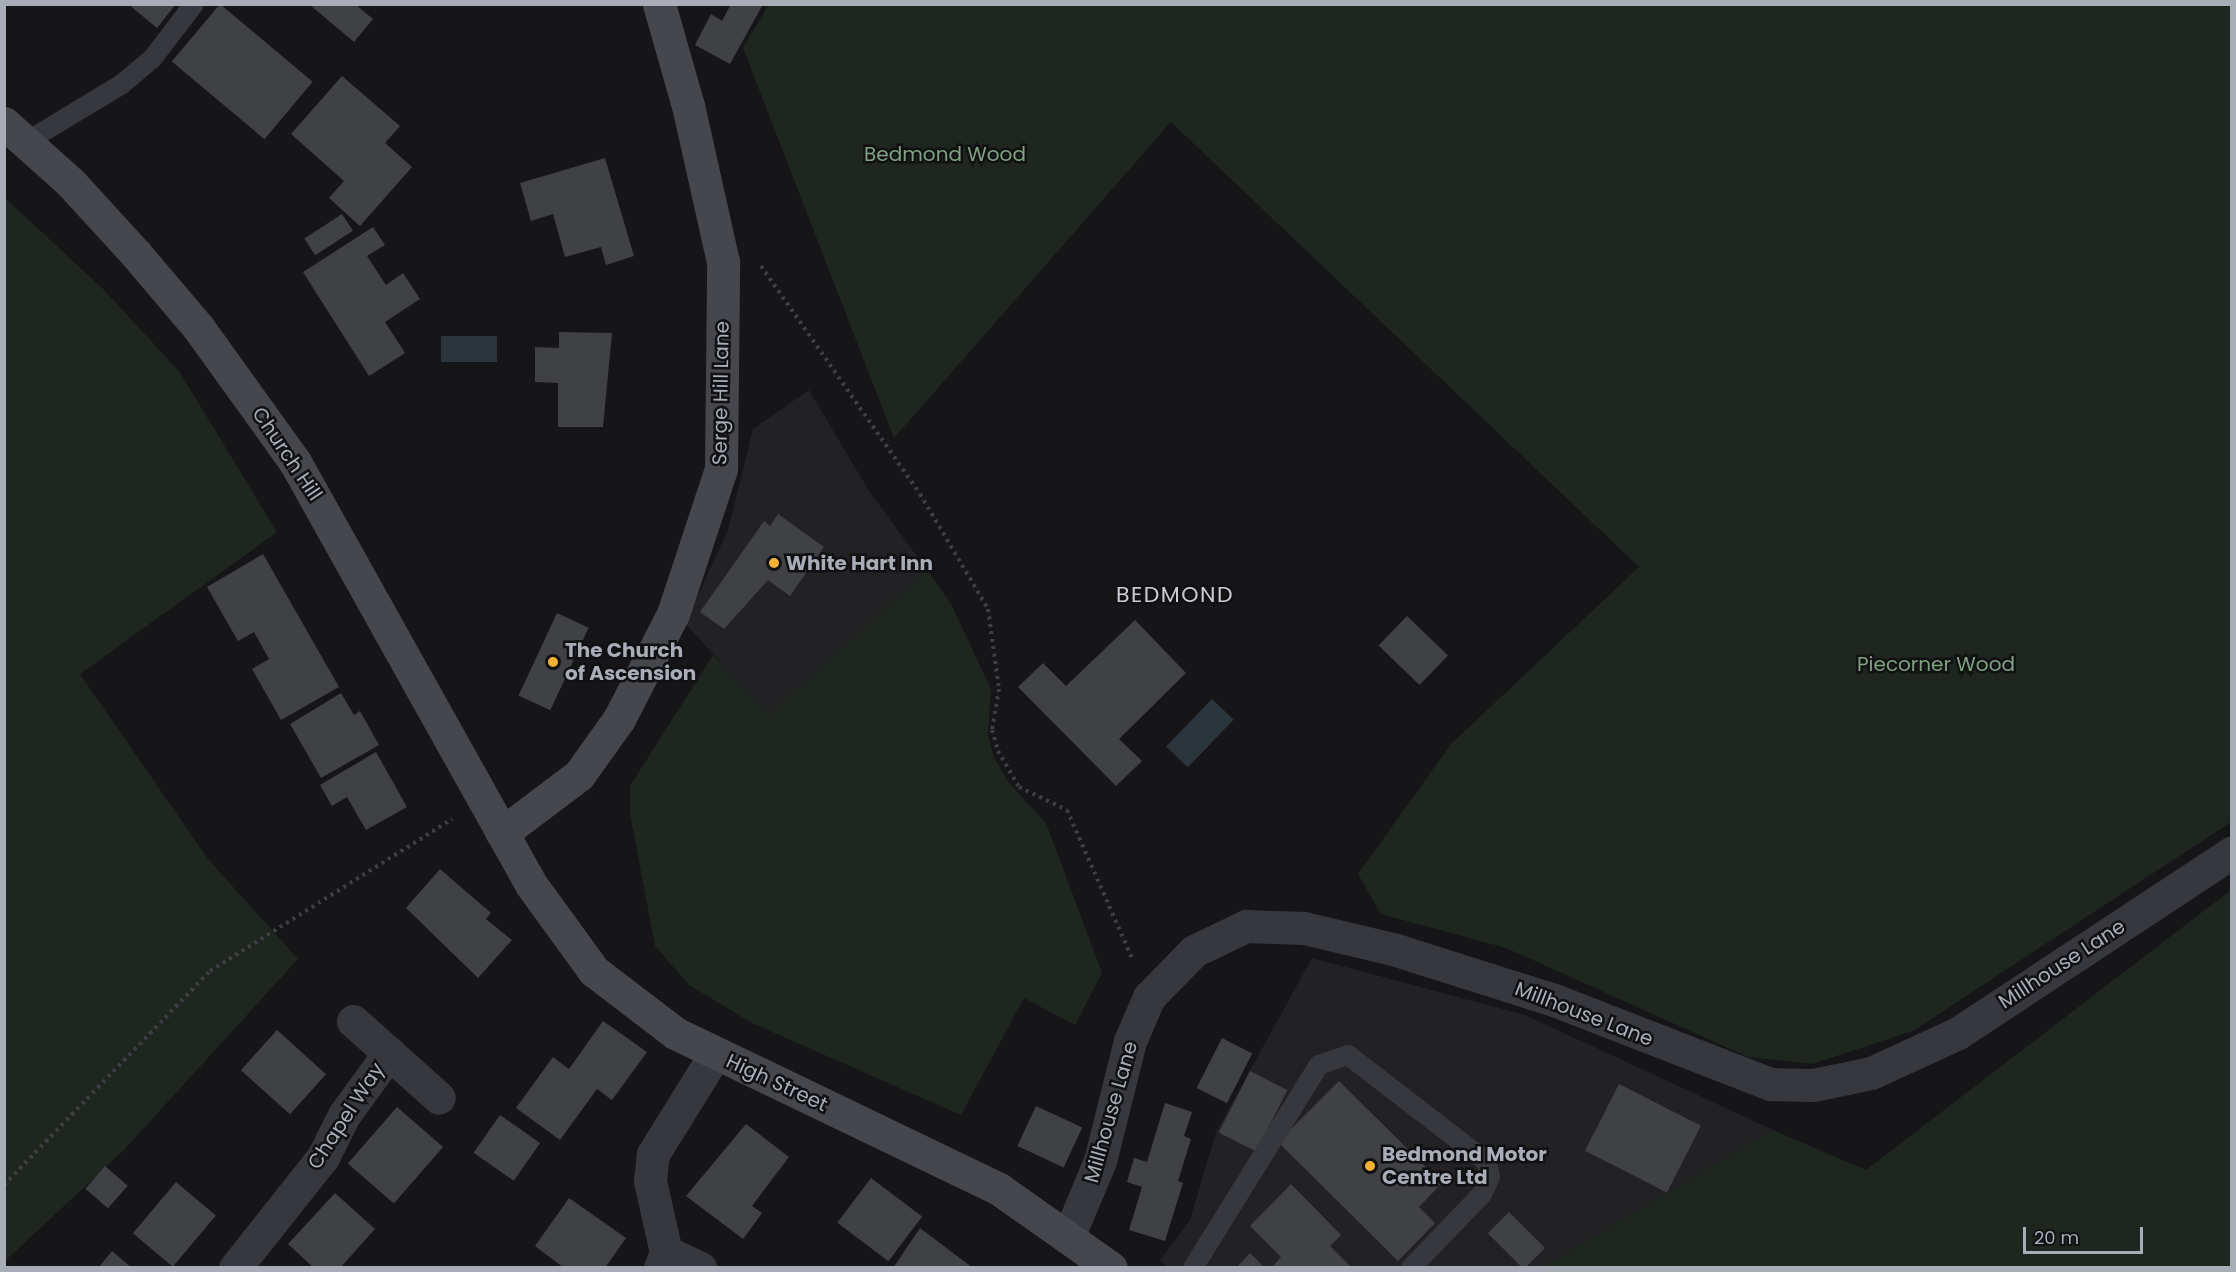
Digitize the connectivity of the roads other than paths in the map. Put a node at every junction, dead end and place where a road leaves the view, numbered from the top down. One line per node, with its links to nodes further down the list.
1 (194, 4): 3 (lane)
2 (664, 7): 4 (street, Serge Hill Lane)
3 (15, 133): 4 (street, Church Hill)
4 (502, 833): 8 (street, High Street)
5 (2232, 852): 10 (street, Millhouse Lane)
6 (352, 1021): 7 (street, Chapel Way)
7 (389, 1053): 9 (street, Chapel Way); 12 (street, Chapel Way)
8 (715, 1054): 10 (street, High Street); 11 (street)
9 (439, 1098)
10 (1069, 1235): 14 (street, High Street)
11 (663, 1260): 13 (street)
12 (239, 1266)
13 (701, 1268)
14 (1111, 1268)
15 (1193, 1268): 16 (lane)
16 (1411, 1268)

